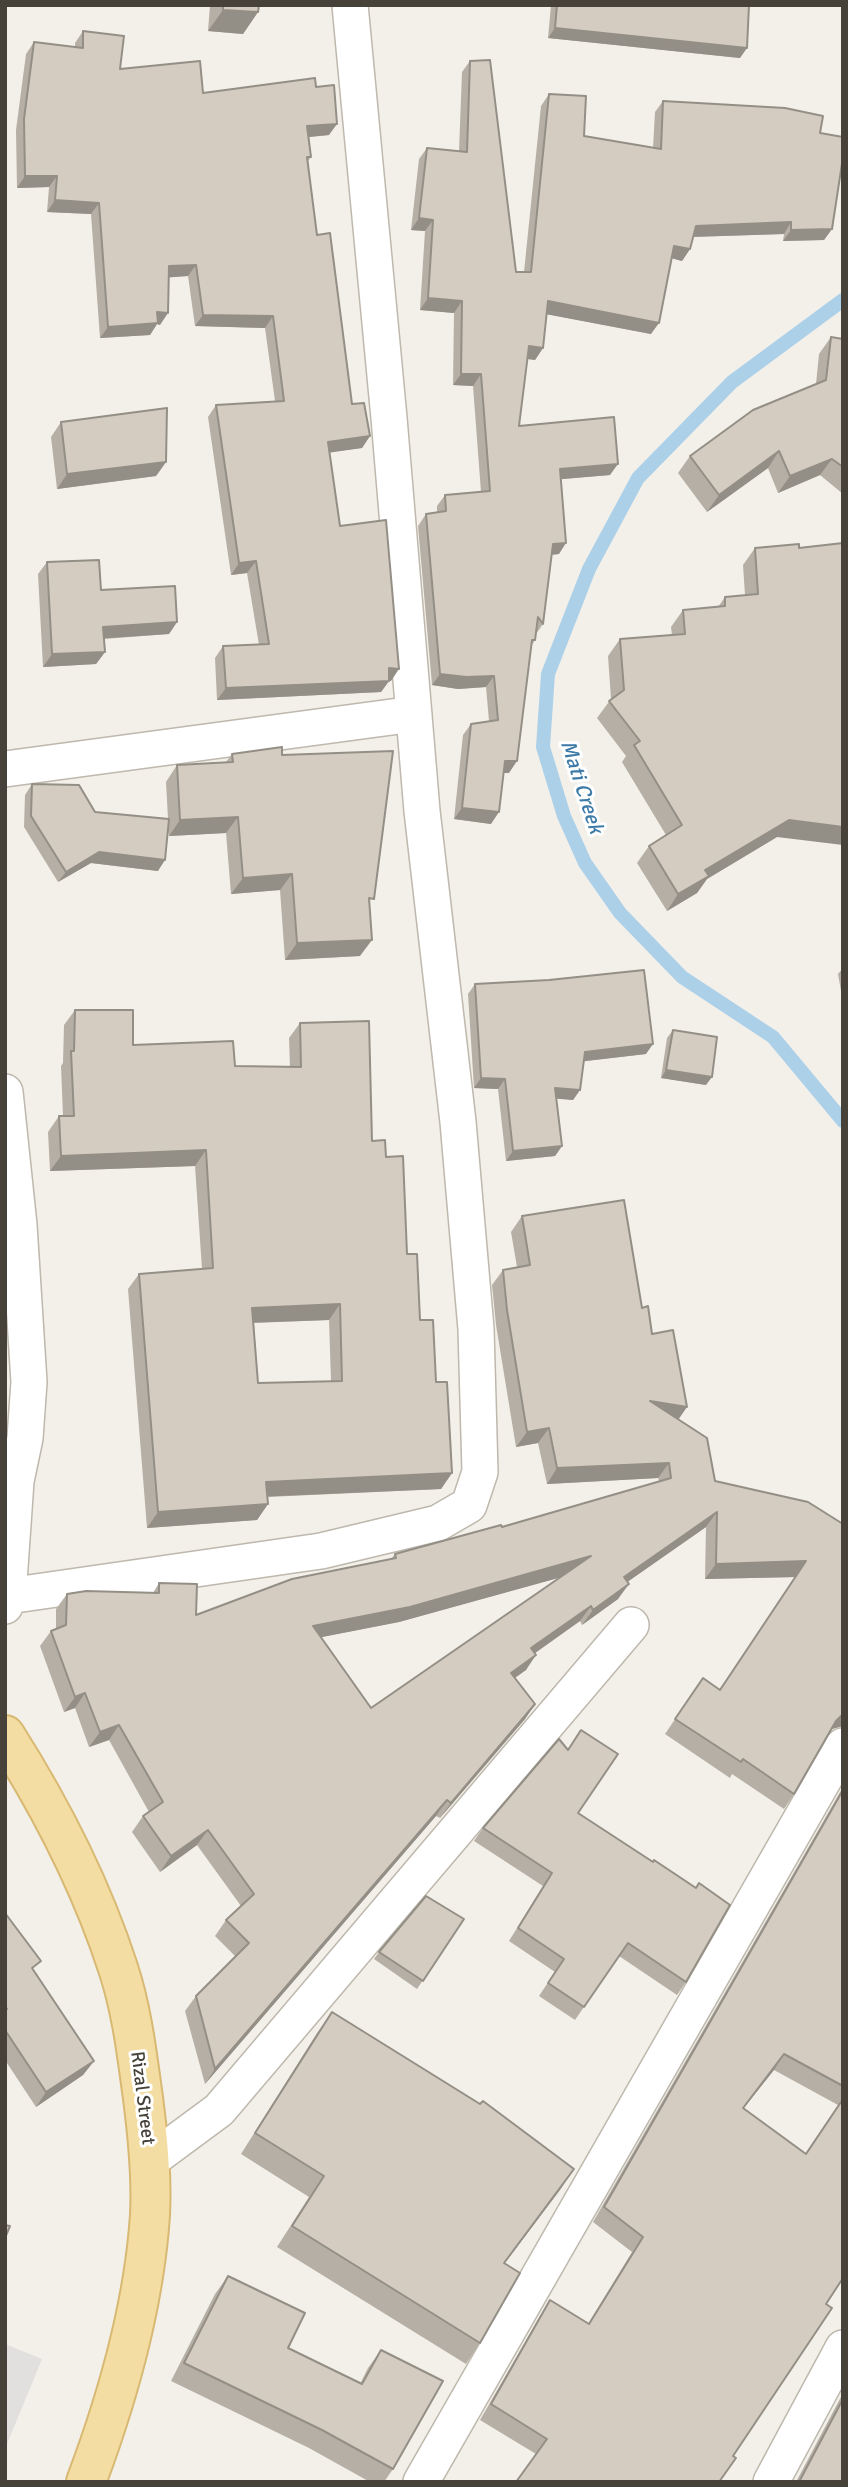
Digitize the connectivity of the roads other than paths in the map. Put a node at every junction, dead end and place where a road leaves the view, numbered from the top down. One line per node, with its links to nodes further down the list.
1 (351, 5): 2 (street)
2 (414, 714): 3 (street); 6 (street)
3 (5, 769)
4 (5, 1093): 5 (street)
5 (10, 1487): 6 (street)
6 (7, 1601)
7 (631, 1625): 10 (street)
8 (5, 1735): 10 (main road, Rizal Street)
9 (843, 1746): 13 (street)
10 (150, 2161): 12 (main road, Rizal Street)
11 (843, 2348): 14 (street)
12 (86, 2482)
13 (421, 2482)
14 (771, 2482)

